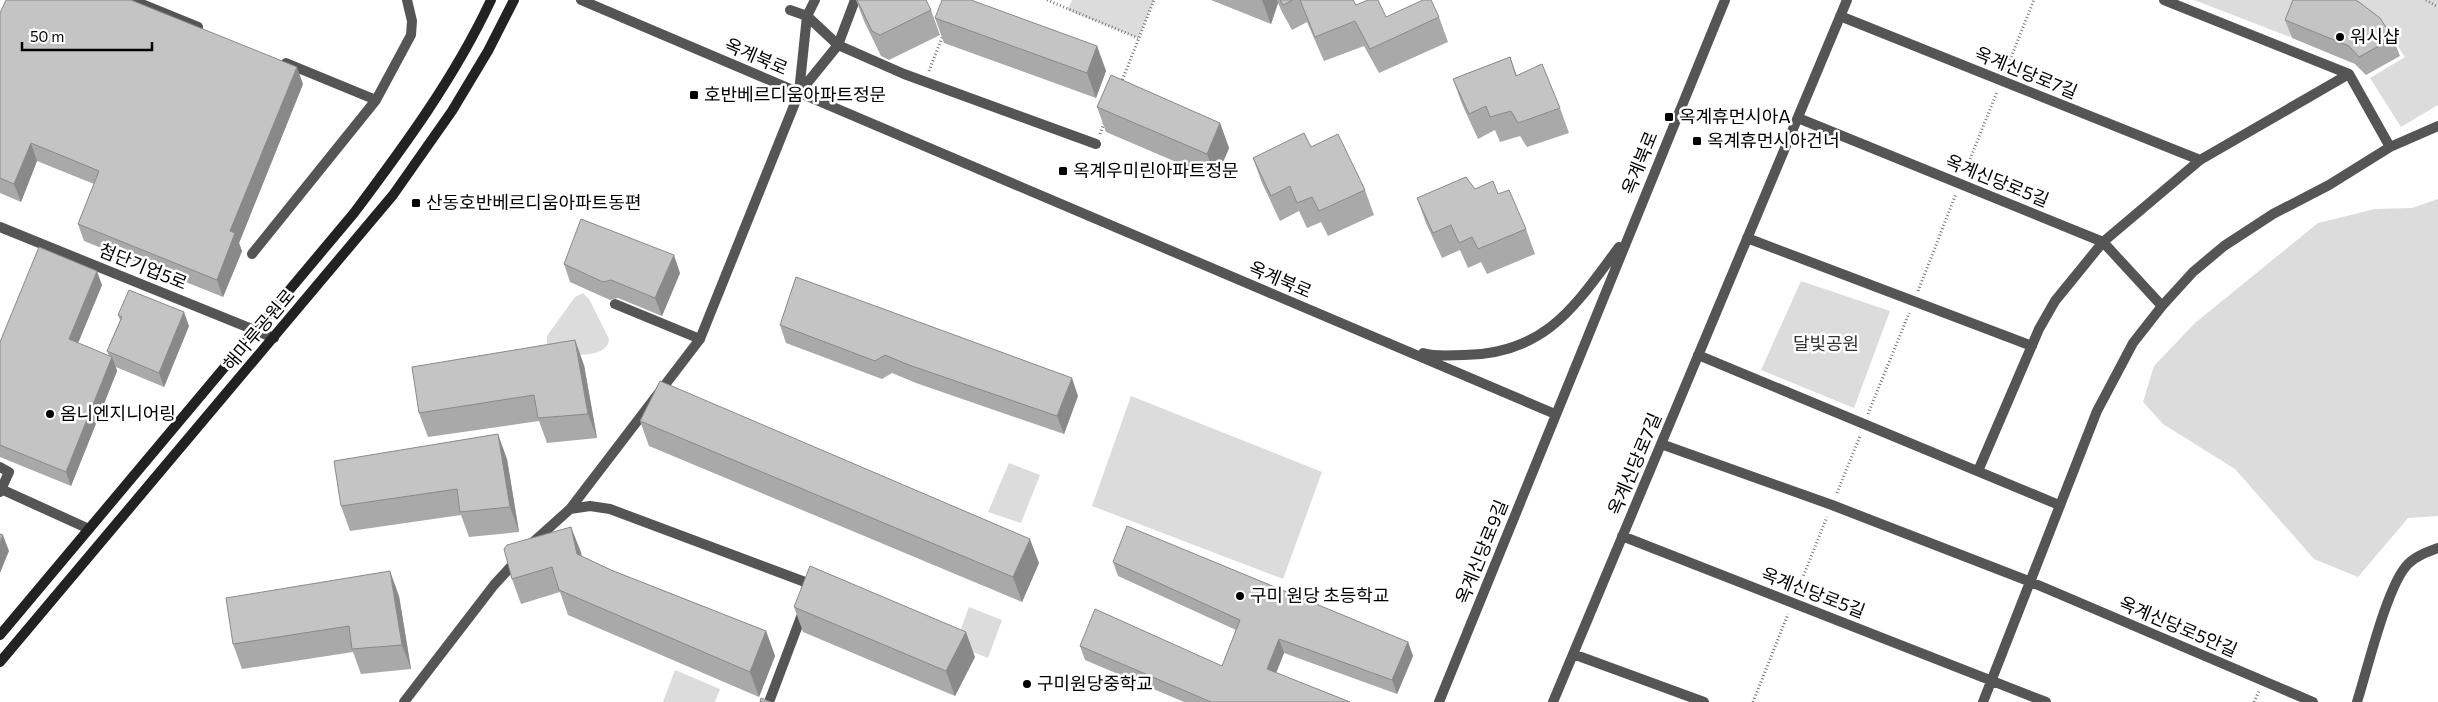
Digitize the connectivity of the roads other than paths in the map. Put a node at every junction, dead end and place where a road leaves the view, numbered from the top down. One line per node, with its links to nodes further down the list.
1 (132, 0): 14 (street)
2 (407, 0): 19 (street)
3 (491, 0): 32 (street, 해마루공원로)
4 (514, 0): 33 (street, 해마루공원로)
5 (581, 0): 18 (street, 옥계북로)
6 (815, 0): 12 (street)
7 (855, 0): 15 (street)
8 (1725, 0): 26 (street, 옥계북로)
9 (1847, 0): 13 (street, 옥계신당로7길)
10 (2164, 0): 17 (street)
11 (790, 10): 12 (street)
12 (807, 16): 15 (street); 18 (street)
13 (1840, 16): 20 (street, 옥계신당로7길); 24 (street, 옥계신당로7길)
14 (204, 30)
15 (838, 45): 18 (street); 22 (street)
16 (277, 59): 19 (street)
17 (2349, 74): 23 (street); 24 (street)
18 (799, 93): 34 (street); 35 (street, 옥계북로)
19 (376, 100): 29 (street)
20 (1798, 118): 27 (street, 옥계신당로7길); 28 (street, 옥계신당로5길)
21 (2438, 126): 23 (street)
22 (1096, 144)
23 (2390, 147): 31 (street)
24 (2200, 160): 28 (street)
25 (0, 227): 32 (street, 첨단기업5로)
26 (1628, 234): 35 (street); 38 (street, 옥계북로)
27 (1747, 238): 36 (street); 37 (street, 옥계신당로7길)
28 (2103, 242): 31 (street, 옥계신당로5길); 36 (street)
29 (252, 254)
30 (615, 304): 34 (street)
31 (2162, 306): 43 (street)
32 (255, 330): 33 (street, 첨단기업5로); 45 (street, 해마루공원로)
33 (274, 338): 51 (street, 해마루공원로)
34 (700, 339): 44 (street)
35 (1393, 346): 38 (street, 옥계북로)
36 (2032, 346): 41 (street)
37 (1698, 355): 39 (street, 옥계신당로7길); 41 (street)
38 (1555, 414): 55 (street, 옥계신당로9길)
39 (1661, 444): 46 (street, 옥계신당로7길); 48 (street)
40 (0, 466): 42 (street)
41 (1978, 471): 43 (street)
42 (1, 490): 45 (street)
43 (2059, 505): 48 (street)
44 (570, 510): 53 (street); 54 (street)
45 (89, 529): 49 (street, 해마루공원로)
46 (1622, 536): 50 (street, 옥계신당로7길); 52 (street, 옥계신당로5길)
47 (2438, 548): 61 (street)
48 (2030, 582): 52 (street); 60 (street, 옥계신당로5안길)
49 (0, 635)
50 (1573, 654): 56 (street, 옥계신당로7길); 57 (street)
51 (0, 662)
52 (1991, 681): 58 (street); 59 (street, 옥계신당로5길)
53 (404, 702)
54 (769, 702)
55 (1439, 702)
56 (1553, 702)
57 (1704, 702)
58 (1983, 702)
59 (2046, 702)
60 (2313, 702)
61 (2357, 702)

